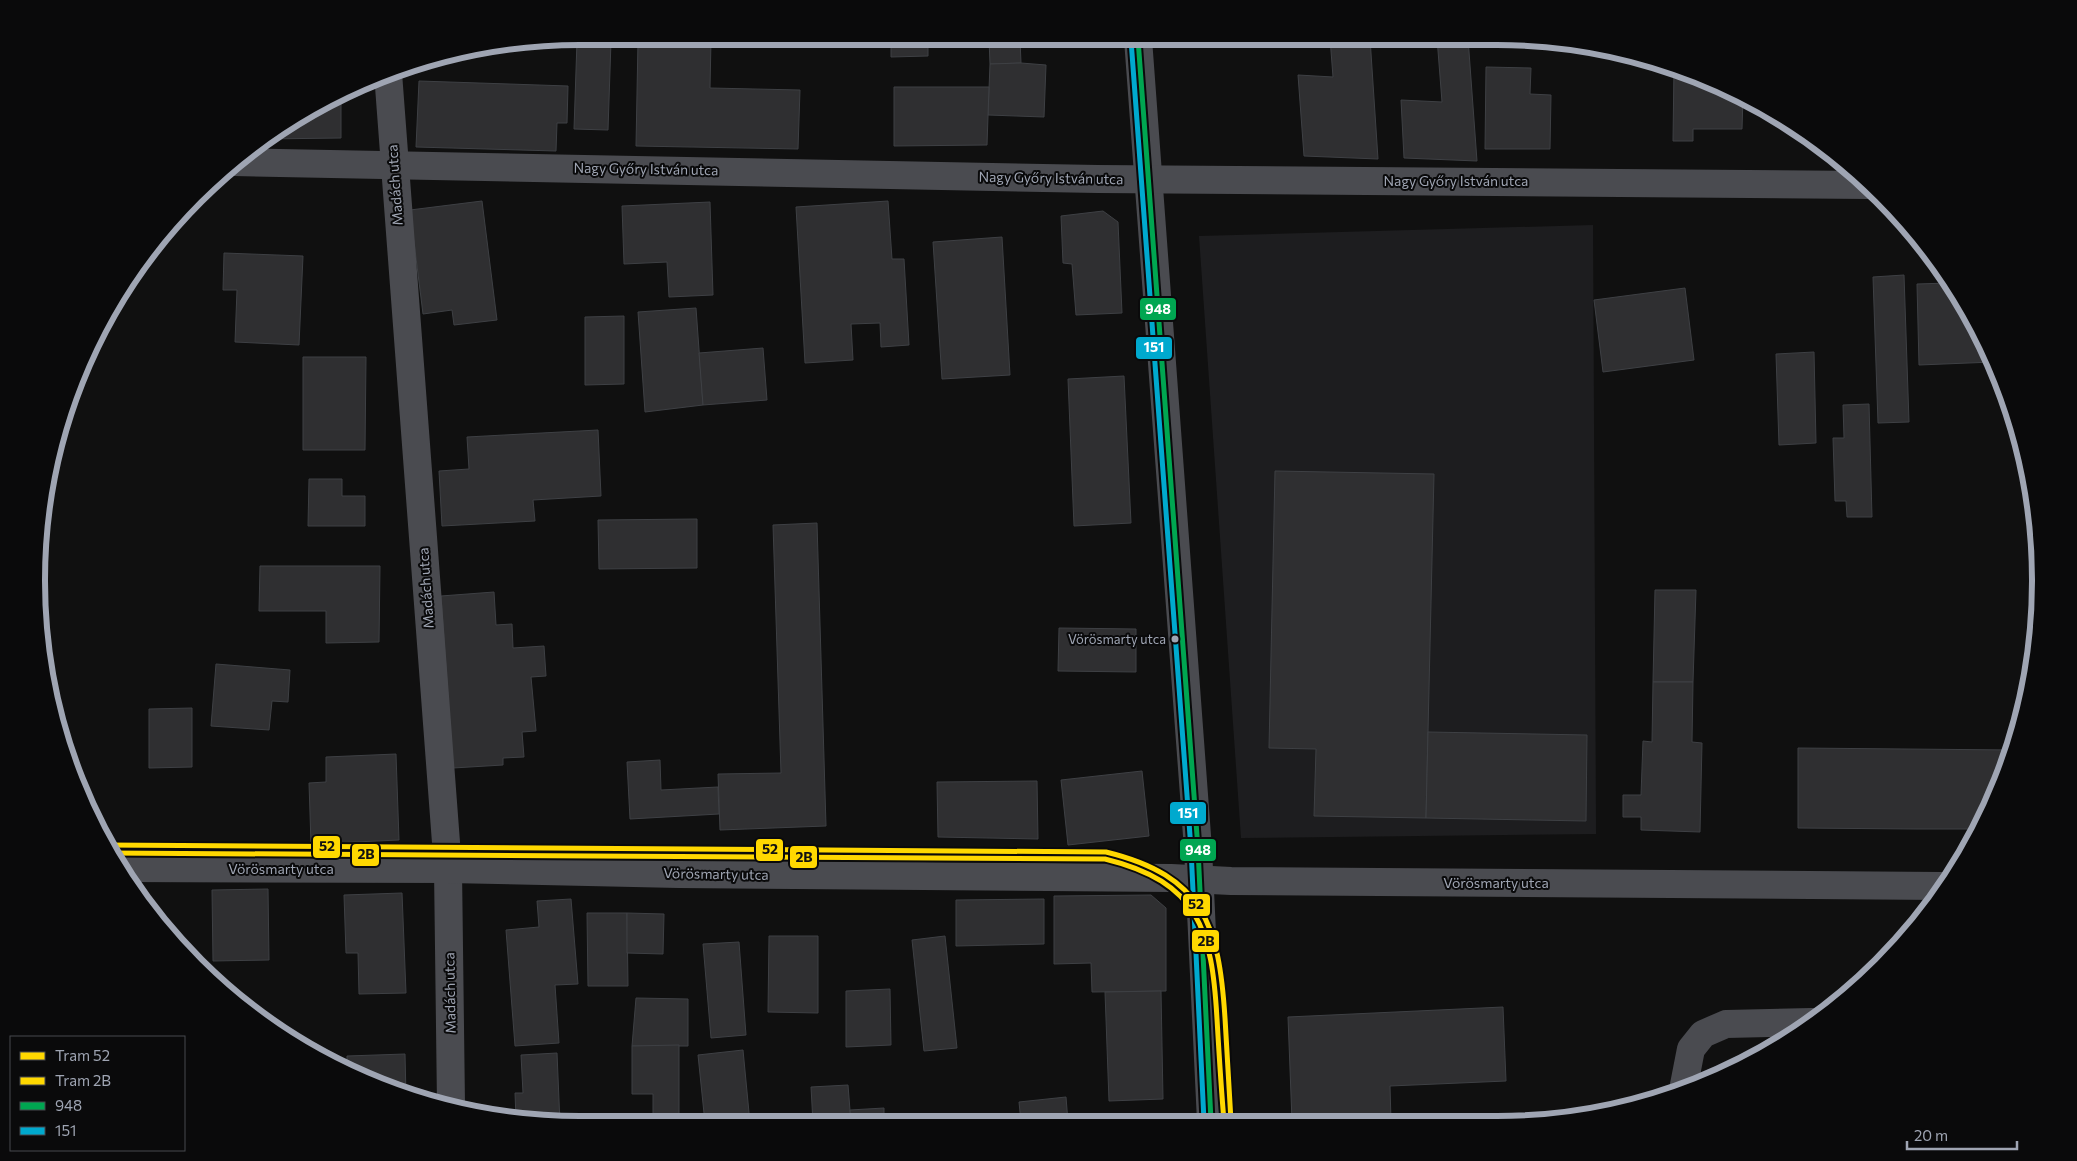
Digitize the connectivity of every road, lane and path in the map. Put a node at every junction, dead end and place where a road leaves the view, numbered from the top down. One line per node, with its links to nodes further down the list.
1 (1138, 45): 5 (street)
2 (388, 81): 4 (street, Madách utca)
3 (247, 162): 4 (street, Nagy Győry István utca)
4 (393, 164): 5 (street, Nagy Győry István utca); 8 (street, Madách utca)
5 (1149, 179): 6 (street, Nagy Győry István utca); 9 (street)
6 (1857, 185)
7 (129, 868): 8 (street, Vörösmarty utca)
8 (448, 869): 9 (street, Vörösmarty utca); 13 (street, Madách utca)
9 (1199, 879): 10 (street, Vörösmarty utca); 14 (street)
10 (1936, 886)
11 (1799, 1022): 12 (street)
12 (1685, 1081)
13 (451, 1100)
14 (1211, 1116)

